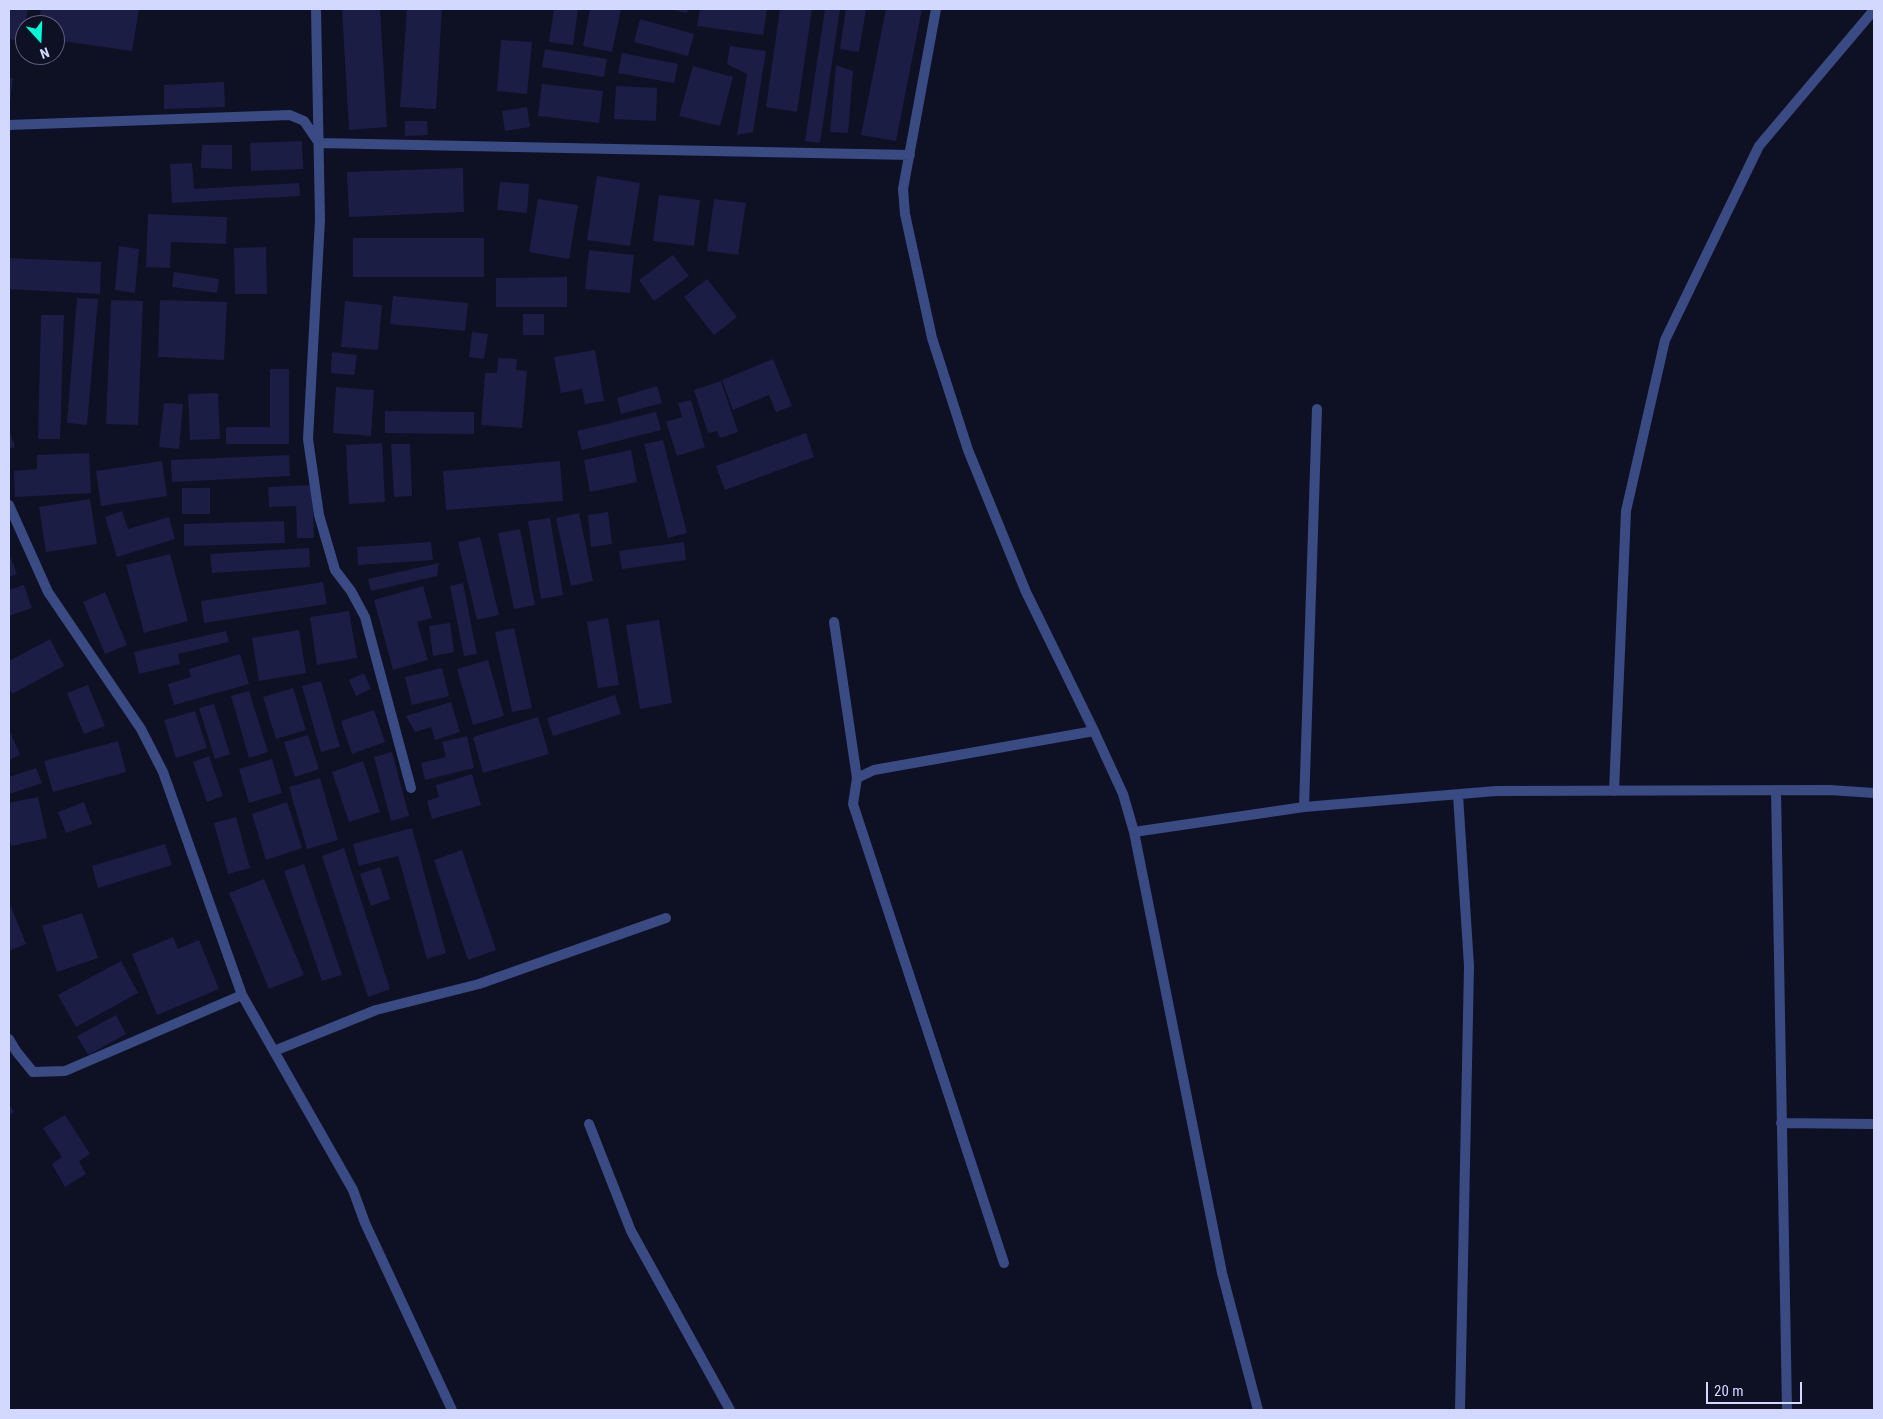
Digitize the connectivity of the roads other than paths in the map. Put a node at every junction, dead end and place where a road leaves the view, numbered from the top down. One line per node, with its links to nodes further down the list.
1 (316, 9): 5 (street)
2 (936, 9): 6 (street)
3 (1874, 10): 14 (street)
4 (9, 125): 5 (street)
5 (319, 143): 6 (street); 12 (street)
6 (910, 155): 10 (street)
7 (1317, 409): 17 (street)
8 (9, 505): 20 (street)
9 (834, 622): 11 (street)
10 (1094, 731): 11 (street); 18 (street)
11 (857, 778): 26 (street)
12 (411, 788)
13 (1776, 790): 14 (street); 15 (street); 23 (street)
14 (1614, 791): 16 (street)
15 (1874, 793)
16 (1458, 795): 17 (street); 30 (street)
17 (1304, 807): 18 (street)
18 (1134, 832): 29 (street)
19 (666, 918): 22 (street)
20 (242, 995): 21 (street); 22 (street)
21 (9, 1039)
22 (274, 1051): 27 (street)
23 (1781, 1123): 25 (street); 31 (street)
24 (589, 1124): 28 (street)
25 (1874, 1124)
26 (1004, 1263)
27 (452, 1410)
28 (730, 1410)
29 (1258, 1410)
30 (1460, 1410)
31 (1787, 1410)

